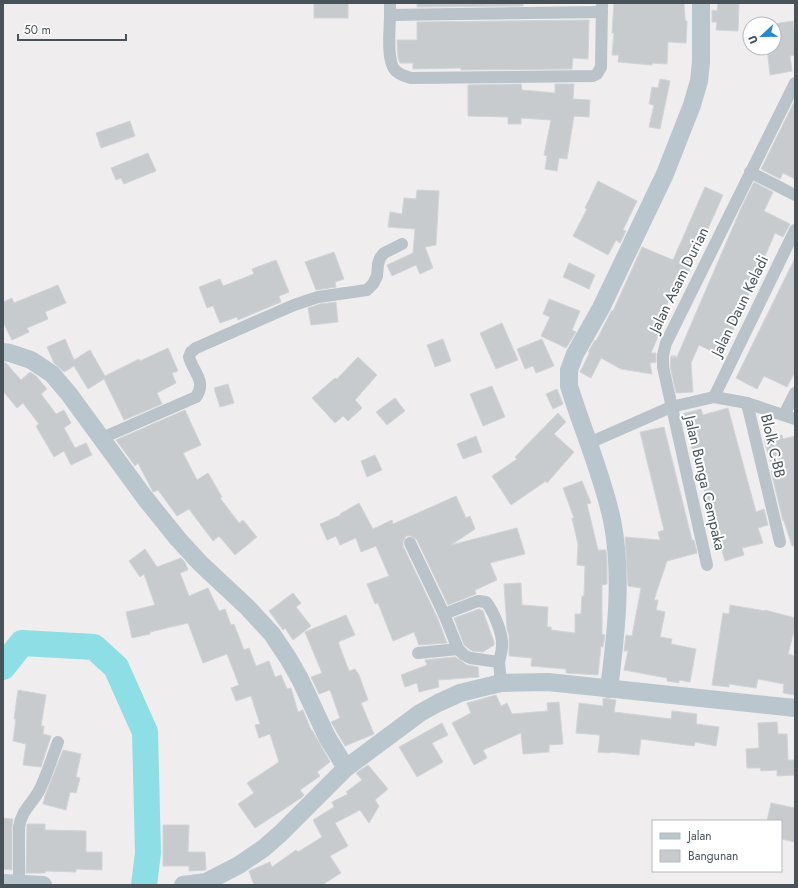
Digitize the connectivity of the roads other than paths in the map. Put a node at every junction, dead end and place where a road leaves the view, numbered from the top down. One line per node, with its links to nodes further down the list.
1 (701, 3): 16 (street)
2 (602, 8): 3 (street); 3 (street)
3 (390, 9)
4 (795, 83): 5 (street, Jalan Asam Durian)
5 (750, 172): 6 (street); 13 (street, Jalan Asam Durian)
6 (795, 195)
7 (795, 230): 11 (street, Jalan Daun Keladi)
8 (402, 244): 15 (street)
9 (3, 352): 15 (street)
10 (795, 393): 14 (street)
11 (714, 397): 12 (street); 13 (street)
12 (747, 403): 14 (street); 17 (street, Blolk C-BB)
13 (671, 407): 16 (street); 19 (street, Jalan Bunga Cempaka)
14 (789, 417)
15 (102, 438): 28 (street)
16 (590, 443): 25 (street)
17 (780, 542)
18 (410, 543): 20 (street)
19 (707, 565)
20 (444, 614): 21 (street); 23 (street)
21 (458, 649): 22 (street); 23 (street)
22 (418, 653)
23 (499, 662): 24 (street)
24 (501, 683): 25 (street); 28 (street)
25 (610, 690): 26 (street)
26 (795, 708)
27 (58, 742): 30 (street)
28 (346, 768): 29 (street)
29 (206, 883): 32 (street)
30 (11, 884): 31 (street)
31 (43, 885)
32 (183, 885)

